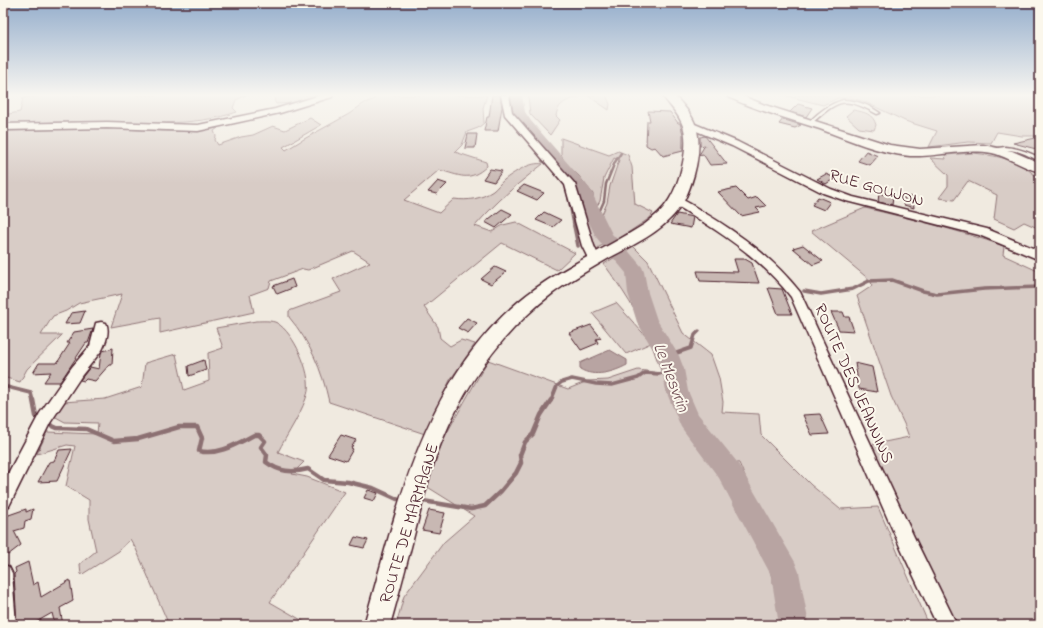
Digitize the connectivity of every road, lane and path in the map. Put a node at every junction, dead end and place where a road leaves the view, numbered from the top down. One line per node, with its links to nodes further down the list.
1 (220, 124): 5 (street)
2 (518, 124): 10 (street)
3 (817, 124): 6 (street)
4 (690, 126): 9 (main road); 11 (street, RUE GOUJON)
5 (3, 127)
6 (994, 150): 7 (lane); 8 (street)
7 (1040, 160)
8 (1040, 168)
9 (676, 201): 10 (main road, ROUTE DE MARMAGNE); 17 (street, ROUTE DES JEANNINS)
10 (607, 252): 16 (main road, ROUTE DE MARMAGNE)
11 (1040, 256)
12 (101, 327): 13 (street)
13 (3, 500)
14 (3, 573): 15 (street)
15 (6, 625)
16 (377, 625)
17 (947, 625)

